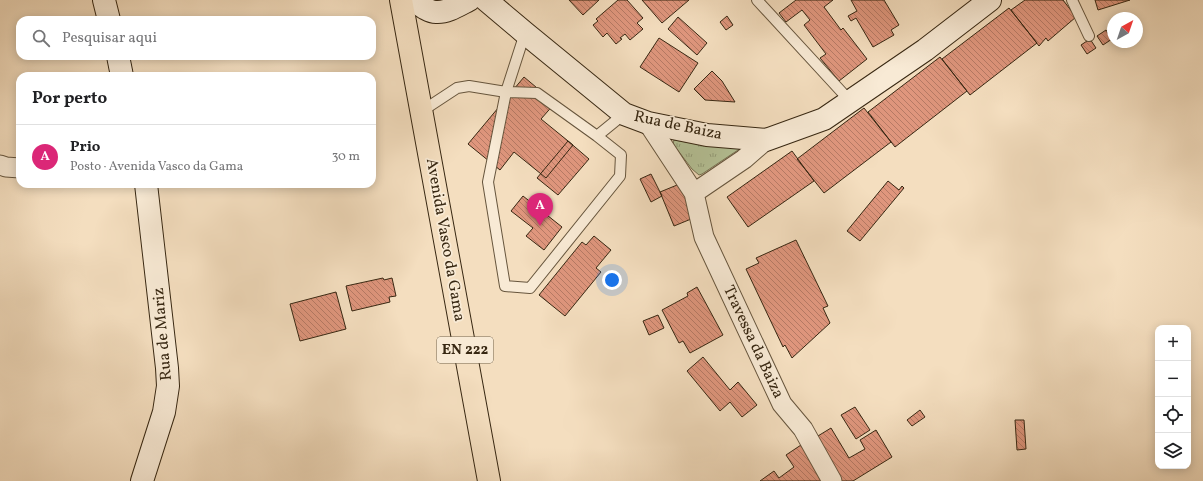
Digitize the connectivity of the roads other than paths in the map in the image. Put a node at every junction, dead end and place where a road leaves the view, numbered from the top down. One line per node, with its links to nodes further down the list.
1 (104, 0): 9 (street)
2 (402, 0): 16 (main road, Avenida Vasco da Gama / EN 222)
3 (413, 0): 4 (street)
4 (469, 0)
5 (486, 0): 10 (street, Rua de Baiza)
6 (758, 0): 15 (lane)
7 (990, 0): 15 (street, Rua de Baiza)
8 (1072, 0): 11 (lane)
9 (108, 16)
10 (525, 33): 14 (lane); 17 (street, Rua de Baiza)
11 (1089, 36)
12 (119, 60): 13 (street)
13 (121, 72)
14 (506, 92): 16 (lane); 19 (lane); 19 (lane)
15 (850, 101): 20 (street, Rua de Baiza)
16 (422, 112): 26 (main road, Avenida Vasco da Gama / EN 222)
17 (624, 114): 18 (street, Rua de Baiza); 19 (lane)
18 (648, 123): 20 (street, Rua de Baiza); 24 (street, Travessa da Baiza)
19 (597, 136)
20 (766, 140): 24 (street)
21 (0, 165): 22 (street)
22 (16, 168)
23 (146, 188): 25 (street, Rua de Mariz)
24 (694, 193): 27 (street, Travessa da Baiza)
25 (142, 481)
26 (489, 481)
27 (832, 481)

